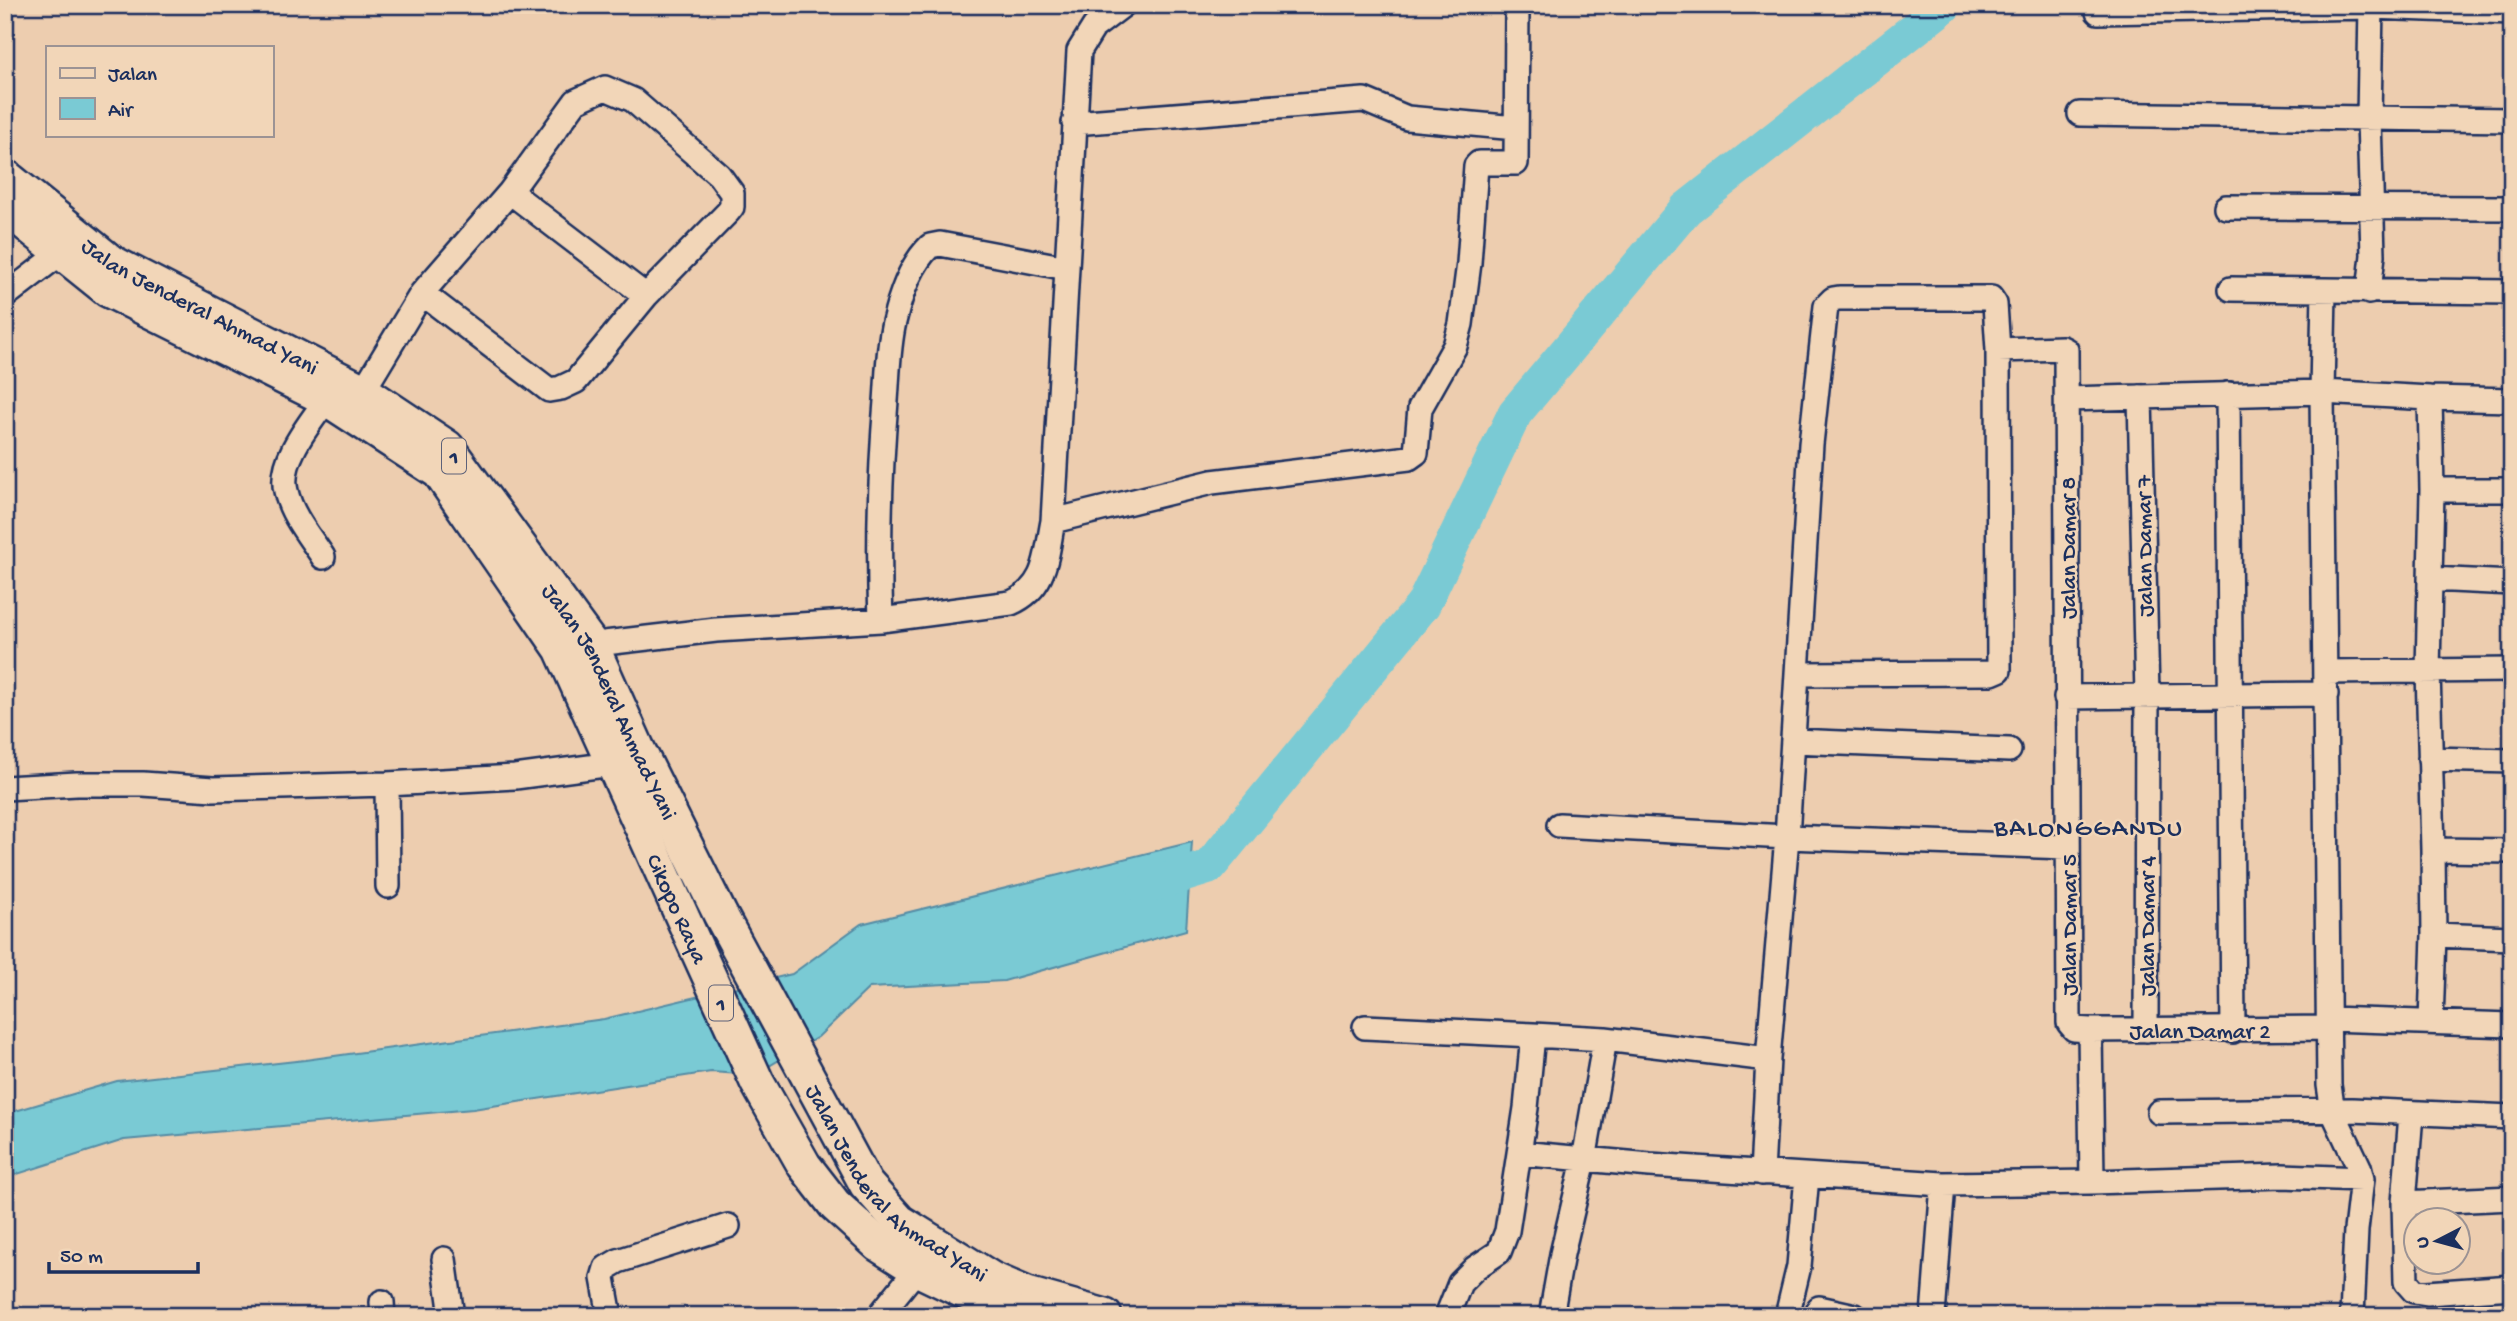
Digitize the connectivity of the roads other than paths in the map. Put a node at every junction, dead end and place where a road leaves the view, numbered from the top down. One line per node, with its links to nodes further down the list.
1 (1123, 5): 9 (street)
2 (1517, 5): 10 (street)
3 (2371, 6): 4 (street); 5 (street); 7 (street)
4 (2098, 12)
5 (2512, 12)
6 (2080, 114): 7 (street)
7 (2369, 119): 8 (street); 15 (street)
8 (2512, 120)
9 (1074, 123): 10 (street); 18 (street)
10 (1517, 128): 37 (street)
11 (5, 176): 27 (highway, Jalan Jenderal Ahmad Yani / 1)
12 (510, 192): 23 (street); 25 (street); 25 (street)
13 (5, 207): 17 (highway, 1)
14 (2226, 207): 15 (street)
15 (2371, 208): 16 (street); 21 (street)
16 (2512, 208)
17 (61, 253): 24 (street); 32 (highway, 1)
18 (1067, 268): 37 (street); 41 (street)
19 (2231, 289): 20 (street)
20 (2324, 292): 21 (street); 28 (street)
21 (2369, 292): 22 (street)
22 (2512, 292)
23 (422, 293): 25 (street); 27 (street)
24 (5, 296)
25 (646, 296)
26 (1998, 350): 33 (street, Jalan Damar 8); 45 (street); 45 (street)
27 (363, 391): 42 (highway, Jalan Jenderal Ahmad Yani / 1)
28 (2322, 392): 29 (street); 31 (street); 46 (street)
29 (2228, 394): 30 (street); 48 (street)
30 (2140, 397): 33 (street); 47 (street, Jalan Damar 7)
31 (2430, 398): 34 (street); 35 (street)
32 (327, 399): 38 (street); 42 (highway, 1)
33 (2067, 399): 49 (street, Jalan Damar 8)
34 (2512, 400)
35 (2431, 490): 36 (street); 39 (street)
36 (2512, 490)
37 (1052, 521): 41 (street)
38 (323, 557)
39 (2431, 579): 40 (street); 44 (street)
40 (2512, 583)
41 (881, 620): 42 (street)
42 (576, 646): 52 (highway, 1)
43 (2512, 670): 44 (street)
44 (2428, 671): 46 (street); 53 (street)
45 (1797, 674): 50 (street)
46 (2326, 683): 48 (street); 66 (street)
47 (2147, 695): 48 (street); 49 (street); 70 (street, Jalan Damar 4)
48 (2232, 695): 71 (street)
49 (2066, 697): 59 (street, Jalan Damar 5)
50 (1794, 741): 51 (street); 58 (street)
51 (2009, 750)
52 (625, 756): 55 (street); 90 (highway, Cikopo Raya / 1); 97 (highway, Jalan Jenderal Ahmad Yani / 1)
53 (2430, 759): 54 (street); 60 (street)
54 (2512, 761)
55 (387, 784): 56 (street); 62 (street)
56 (5, 788)
57 (1559, 825): 58 (street)
58 (1787, 838): 59 (street); 74 (street)
59 (2067, 847): 69 (street, Jalan Damar 5)
60 (2433, 850): 61 (street); 63 (street)
61 (2512, 852)
62 (388, 886)
63 (2434, 935): 64 (street); 65 (street)
64 (2512, 938)
65 (2431, 1022): 66 (street, Jalan Damar 2); 67 (street, Jalan Damar 2)
66 (2329, 1024): 71 (street, Jalan Damar 2); 76 (street)
67 (2512, 1026)
68 (1365, 1027): 72 (street)
69 (2081, 1029): 70 (street, Jalan Damar 2); 84 (street, Jalan Damar 5)
70 (2146, 1030): 71 (street, Jalan Damar 2)
71 (2233, 1031)
72 (1533, 1035): 73 (street); 79 (street)
73 (1605, 1039): 74 (street); 80 (street)
74 (1769, 1059): 81 (street)
75 (2159, 1112): 76 (street)
76 (2333, 1112): 77 (street); 83 (street)
77 (2411, 1114): 78 (street); 87 (street)
78 (2512, 1116)
79 (1519, 1153): 80 (street); 98 (street)
80 (1584, 1160): 81 (street); 99 (street)
81 (1762, 1173): 82 (street)
82 (1807, 1176): 85 (street); 100 (street)
83 (2362, 1179): 84 (street); 103 (street)
84 (2092, 1182): 85 (street)
85 (1943, 1184): 102 (street)
86 (2512, 1198): 87 (street)
87 (2404, 1203): 91 (street)
88 (728, 1226): 94 (street)
89 (444, 1259): 93 (street)
90 (917, 1269): 95 (street); 96 (highway, 1)
91 (2512, 1287)
92 (1819, 1308): 101 (street)
93 (452, 1316)
94 (610, 1316)
95 (878, 1316)
96 (1022, 1316)
97 (1105, 1316)
98 (1447, 1316)
99 (1551, 1316)
100 (1787, 1316)
101 (1855, 1316)
102 (1933, 1316)
103 (2352, 1316)

